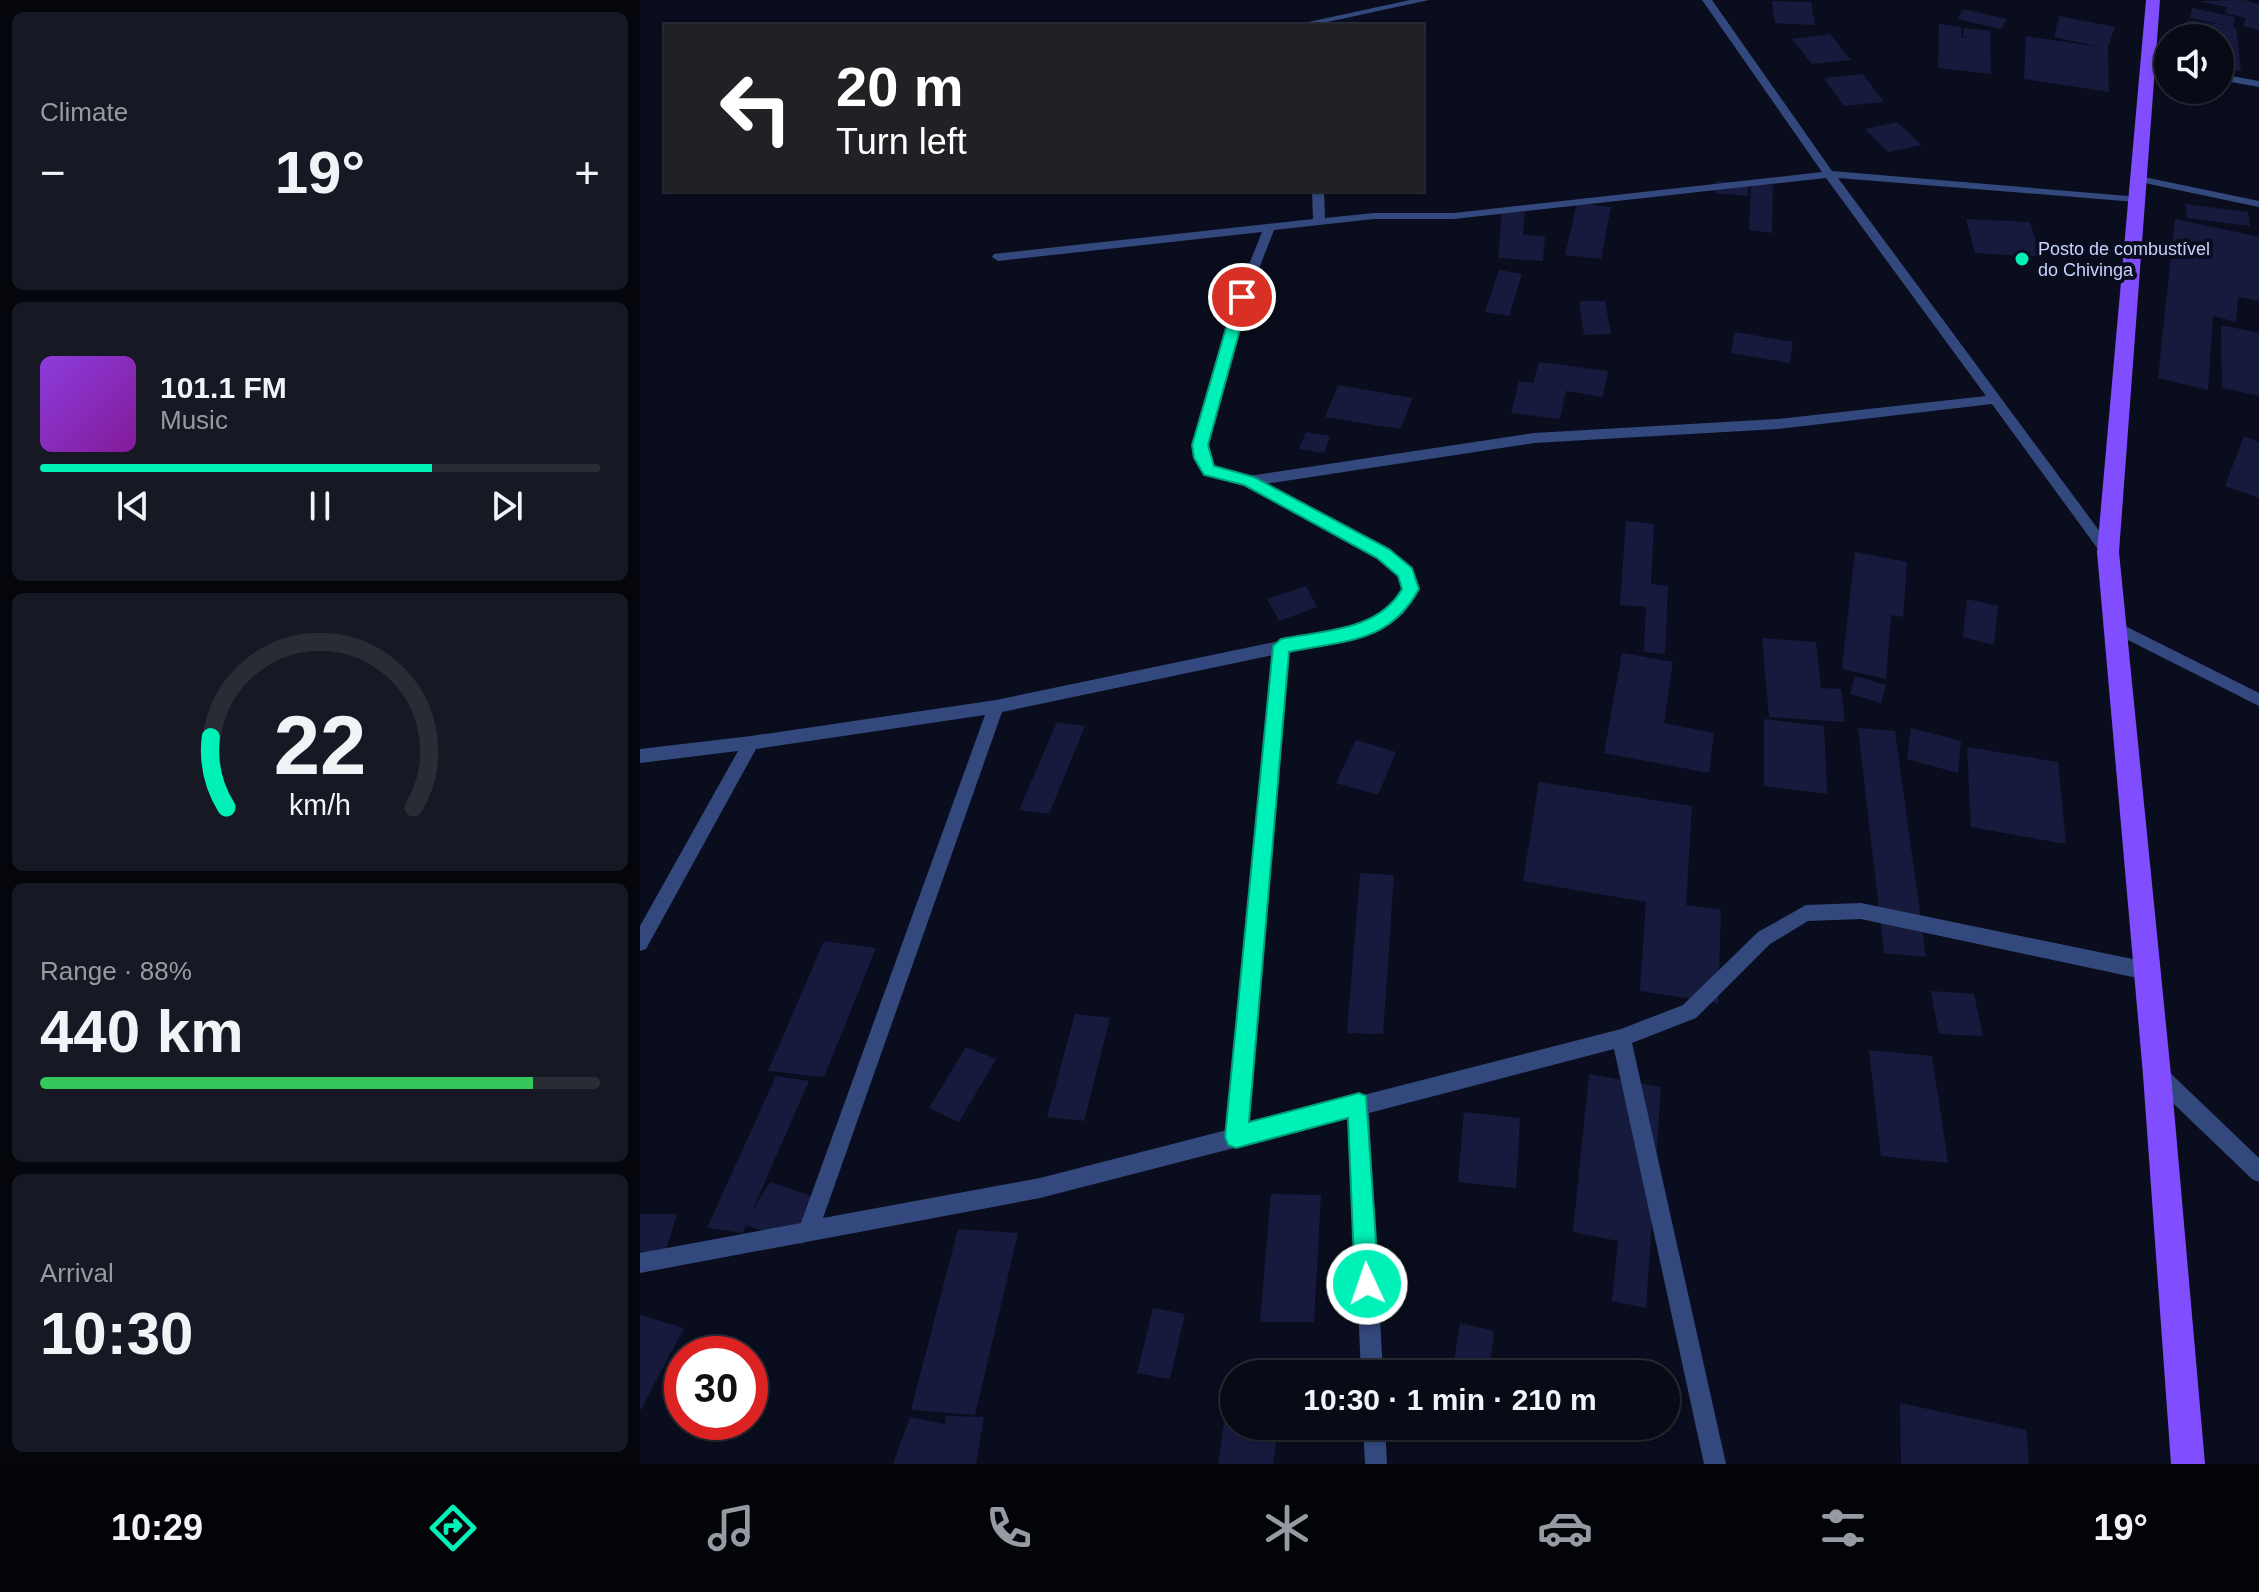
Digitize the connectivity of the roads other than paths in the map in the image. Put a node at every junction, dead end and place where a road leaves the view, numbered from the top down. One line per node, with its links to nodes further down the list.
1 (1424, 0): 4 (street)
2 (1707, 0): 9 (street)
3 (2153, 0): 5 (main road)
4 (1318, 23)
5 (2155, 24)
6 (2234, 80): 7 (street)
7 (2259, 84)
8 (2154, 89): 10 (main road)
9 (1829, 174): 10 (street); 13 (street); 16 (street)
10 (2137, 189): 12 (street); 18 (main road)
11 (1318, 192): 13 (street)
12 (2259, 204)
13 (1319, 222): 14 (street)
14 (1269, 228): 15 (street); 17 (street)
15 (998, 257)
16 (1995, 399): 17 (street); 18 (street)
17 (1249, 481): 20 (street)
18 (2108, 552): 19 (main road)
19 (2117, 628): 21 (street); 26 (main road)
20 (1281, 646): 22 (street); 30 (street)
21 (2259, 700)
22 (996, 707): 23 (street); 32 (street)
23 (751, 743): 24 (street); 25 (street)
24 (640, 756)
25 (640, 943)
26 (2147, 971): 27 (street); 28 (main road)
27 (1621, 1038): 29 (street); 37 (street)
28 (2157, 1075): 31 (street); 38 (main road)
29 (1359, 1104): 30 (street); 34 (street)
30 (1236, 1137): 32 (street)
31 (2259, 1172)
32 (808, 1231): 33 (street)
33 (640, 1263)
34 (1371, 1360)
35 (1375, 1440): 36 (street)
36 (1376, 1464)
37 (1715, 1464)
38 (2188, 1464)

